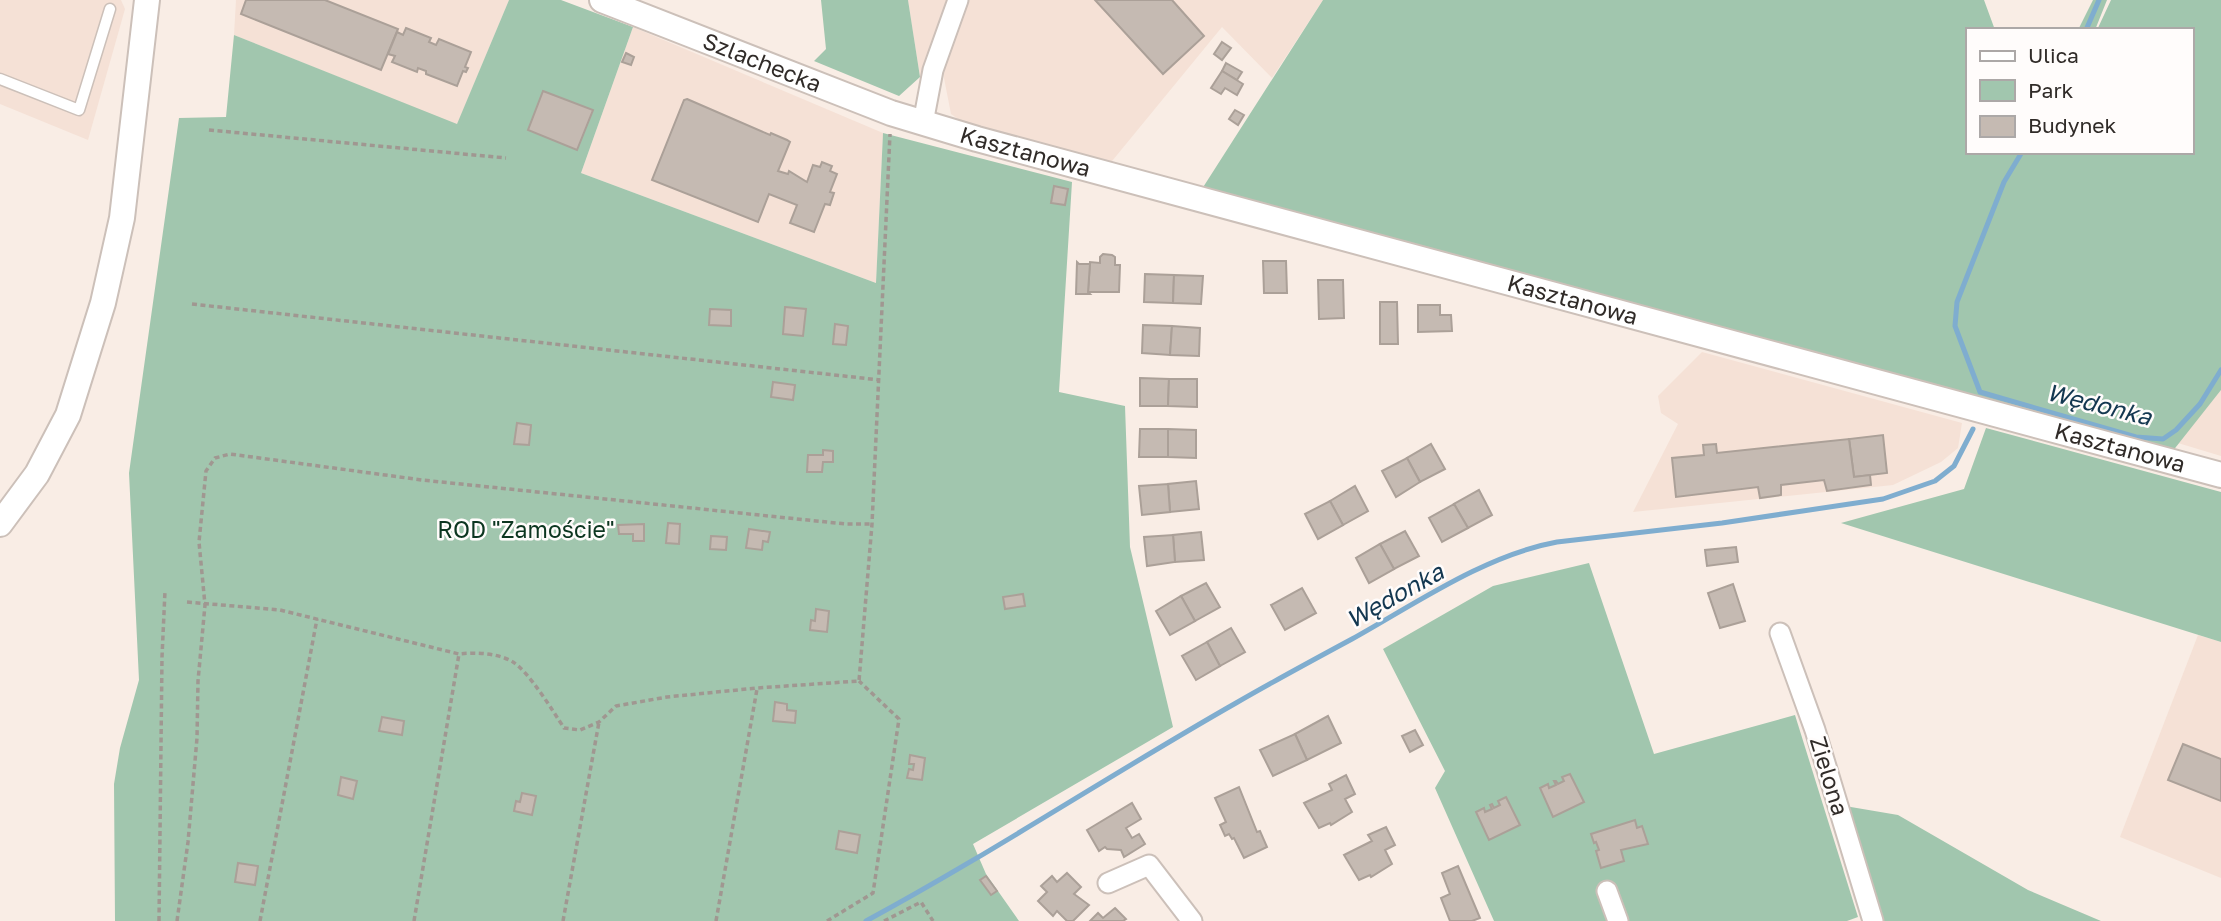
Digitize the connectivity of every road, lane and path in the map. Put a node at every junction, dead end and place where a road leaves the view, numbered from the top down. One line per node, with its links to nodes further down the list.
1 (147, 0): 13 (street)
2 (602, 0): 6 (street, Szlachecka)
3 (958, 0): 7 (street)
4 (110, 9): 5 (lane)
5 (0, 79)
6 (891, 113): 7 (street, Szlachecka); 11 (path)
7 (923, 123): 12 (street, Kasztanowa)
8 (209, 130): 9 (path)
9 (506, 158)
10 (192, 304): 11 (path)
11 (880, 380): 14 (path)
12 (2221, 475)
13 (0, 524)
14 (872, 524): 17 (path); 21 (path)
15 (165, 591): 26 (path)
16 (187, 602): 17 (path)
17 (205, 605): 18 (path); 27 (path)
18 (317, 619): 20 (path); 28 (path)
19 (1780, 633): 37 (street, Zielona)
20 (459, 653): 23 (path); 29 (path)
21 (859, 681): 22 (path); 32 (path)
22 (757, 688): 23 (path); 31 (path)
23 (599, 722): 30 (path)
24 (1108, 883): 35 (street)
25 (1607, 891): 36 (street)
26 (159, 921)
27 (177, 921)
28 (260, 921)
29 (414, 921)
30 (564, 921)
31 (716, 921)
32 (827, 921)
33 (884, 921): 34 (path)
34 (933, 921)
35 (1192, 921)
36 (1618, 921)
37 (1873, 921)

